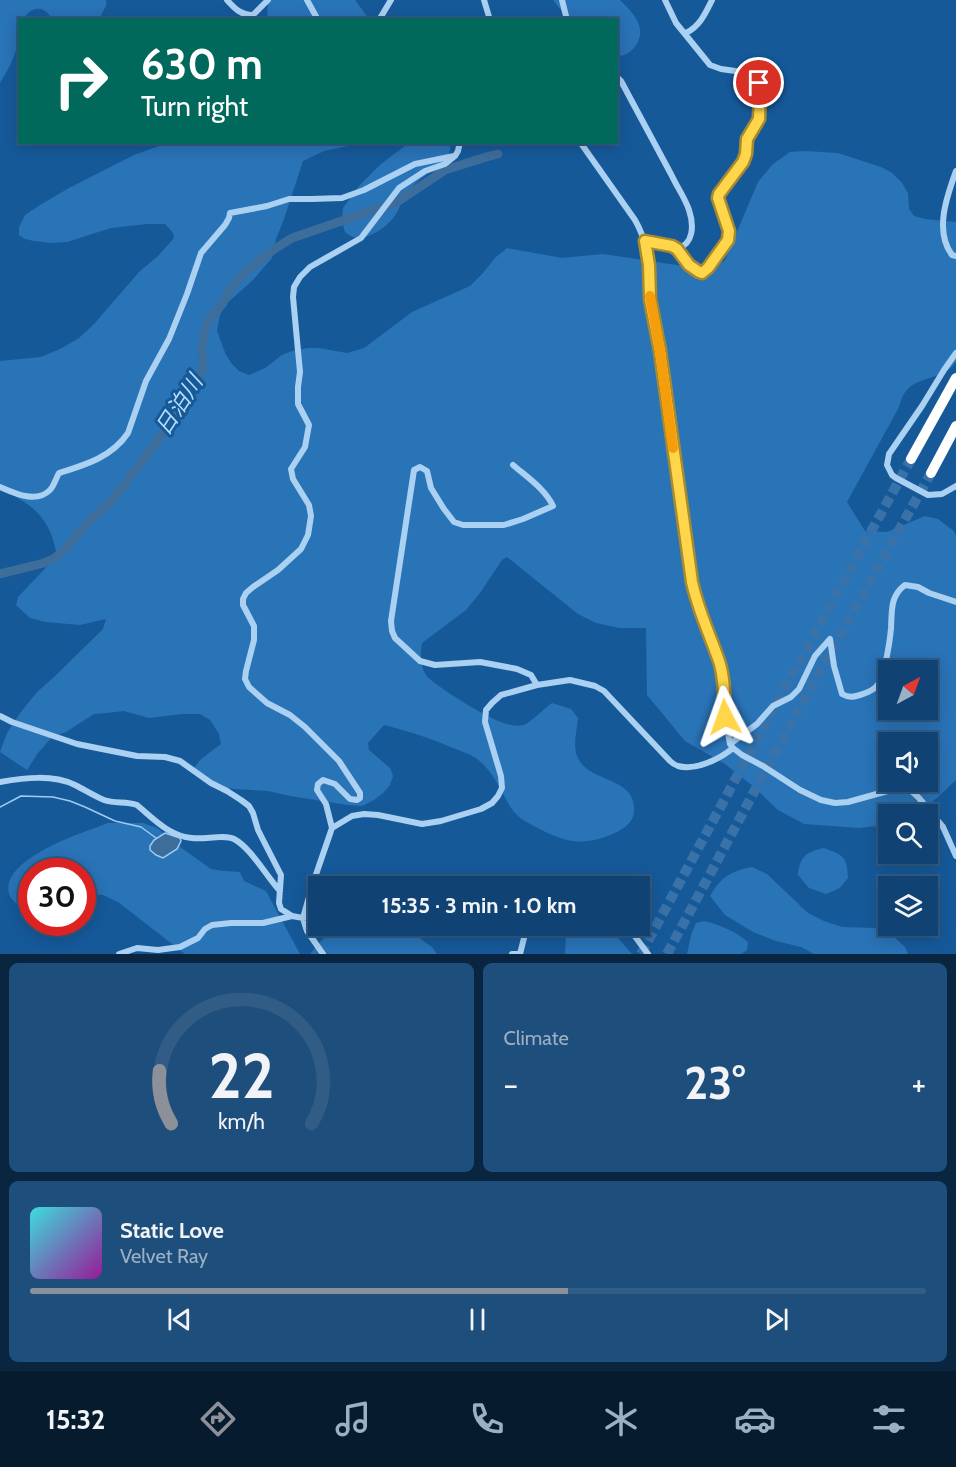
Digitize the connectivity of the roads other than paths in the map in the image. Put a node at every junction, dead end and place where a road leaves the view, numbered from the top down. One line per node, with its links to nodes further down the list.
1 (227, 0): 2 (street)
2 (268, 0)
3 (307, 0): 9 (street)
4 (391, 0): 10 (street)
5 (484, 0): 11 (street)
6 (562, 0): 12 (street)
7 (665, 0): 13 (street)
8 (712, 0): 13 (street)
9 (317, 18)
10 (380, 18)
11 (489, 18)
12 (566, 18)
13 (686, 33): 20 (street)
14 (618, 78): 20 (street)
15 (460, 144): 17 (street)
16 (581, 144): 19 (street)
17 (454, 156): 29 (street); 35 (street)
18 (956, 171): 21 (street)
19 (645, 241): 20 (street); 33 (street)
20 (677, 249)
21 (956, 256)
22 (956, 353): 28 (street)
23 (956, 378): 25 (highway)
24 (956, 426): 27 (highway)
25 (911, 459)
26 (513, 465): 31 (street)
27 (931, 473)
28 (956, 486)
29 (0, 487)
30 (956, 602): 33 (street)
31 (537, 685): 33 (street); 35 (street)
32 (0, 716): 37 (street)
33 (731, 746): 36 (street)
34 (0, 782): 37 (street)
35 (333, 828): 40 (street)
36 (956, 856)
37 (280, 891): 38 (street)
38 (292, 916): 40 (street); 43 (street)
39 (308, 917): 40 (street)
40 (303, 918): 44 (street)
41 (524, 936): 45 (street)
42 (635, 936): 46 (street)
43 (119, 954)
44 (323, 954)
45 (512, 954)
46 (648, 954)

